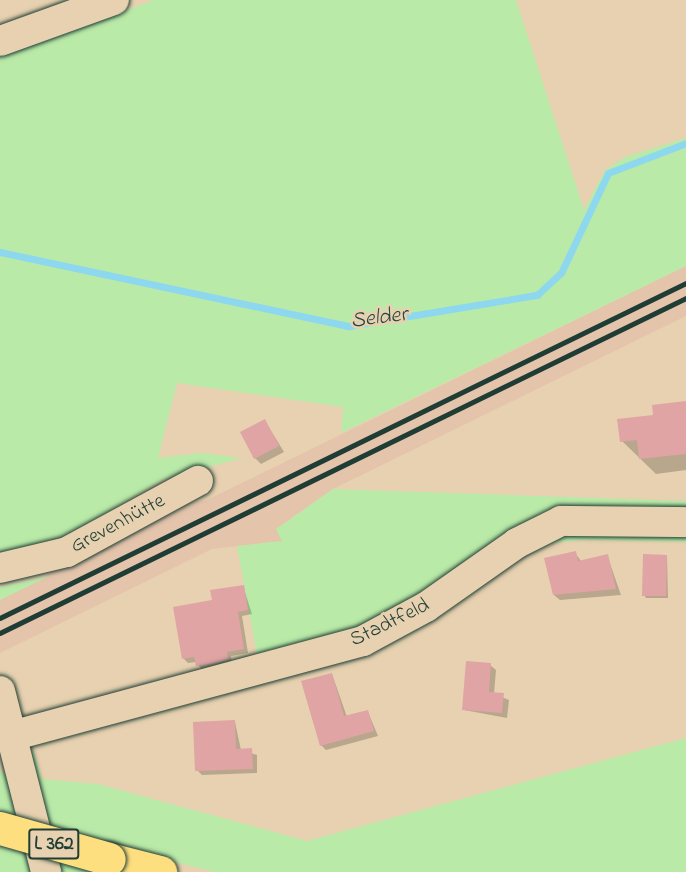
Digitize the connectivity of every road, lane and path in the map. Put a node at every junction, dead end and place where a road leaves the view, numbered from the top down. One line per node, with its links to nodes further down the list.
1 (114, 0): 2 (street)
2 (0, 41)
3 (198, 481): 5 (street, Grevenhütte)
4 (686, 522): 7 (street, Stadtfeld)
5 (0, 567)
6 (0, 691): 7 (street)
7 (11, 736): 9 (street)
8 (0, 828): 10 (main road, L 362, bridge)
9 (46, 872)
10 (160, 872)

